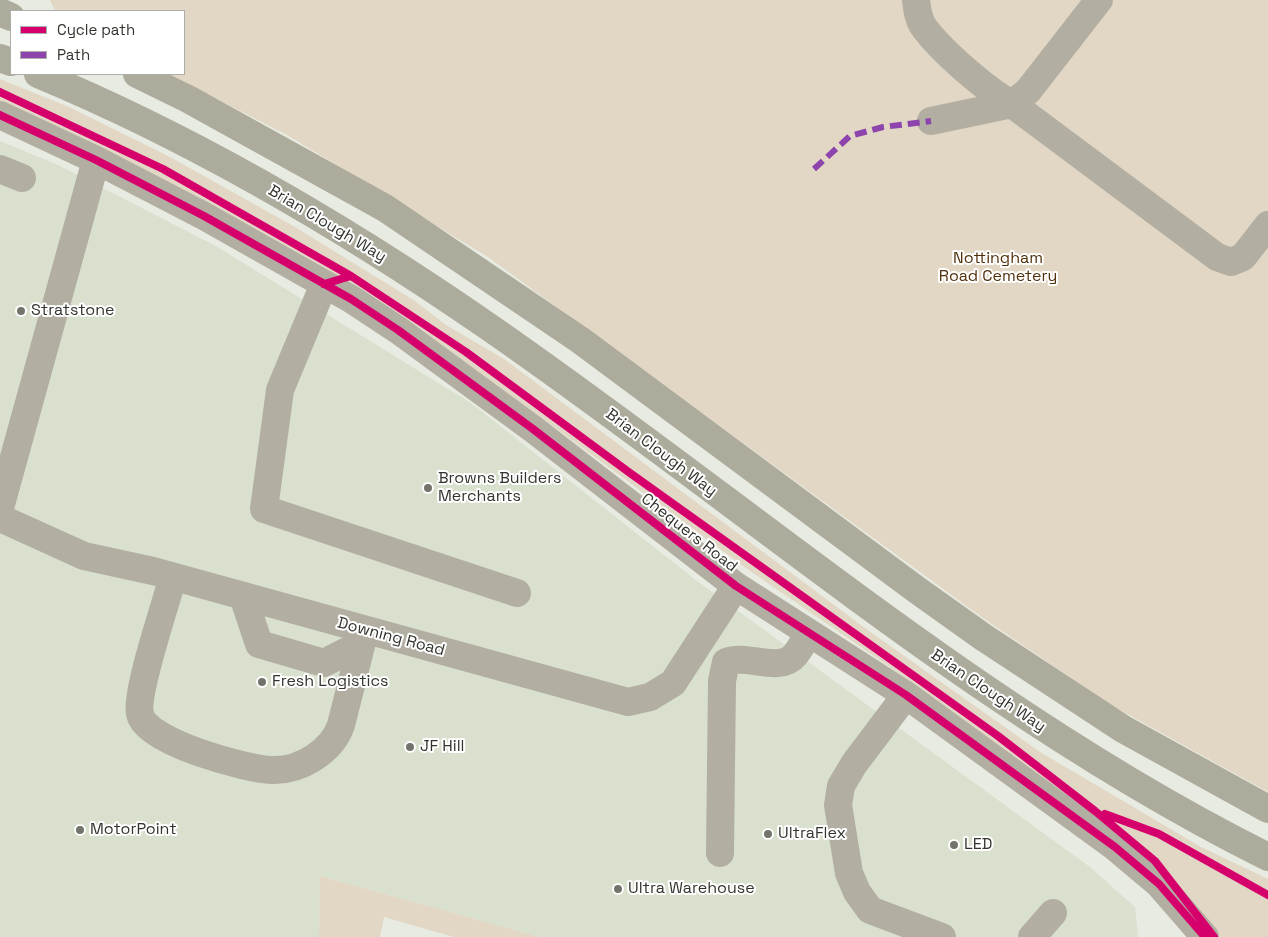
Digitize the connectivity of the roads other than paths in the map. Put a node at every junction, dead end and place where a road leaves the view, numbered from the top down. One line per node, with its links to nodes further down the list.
1 (916, 0): 5 (street)
2 (1099, 0): 5 (street)
3 (40, 75): 22 (highway, Brian Clough Way)
4 (139, 75): 20 (highway)
5 (1012, 104): 7 (street); 9 (street)
6 (0, 115): 8 (street, Chequers Road)
7 (931, 121)
8 (96, 160): 10 (street, Chequers Road); 11 (street)
9 (1268, 225)
10 (324, 284): 14 (street, Chequers Road); 15 (street)
11 (0, 508)
12 (0, 518): 13 (street, Downing Road)
13 (173, 577): 16 (street, Downing Road); 18 (street)
14 (736, 586): 17 (street, Chequers Road); 18 (street, Downing Road)
15 (517, 593)
16 (243, 596): 18 (street, Downing Road); 18 (street)
17 (808, 635): 19 (street, Chequers Road); 21 (street)
18 (363, 637)
19 (906, 695): 24 (street, Chequers Road); 25 (street)
20 (1268, 810)
21 (720, 853)
22 (1268, 857)
23 (1053, 913): 26 (street)
24 (1191, 930)
25 (942, 937)
26 (1032, 937)

